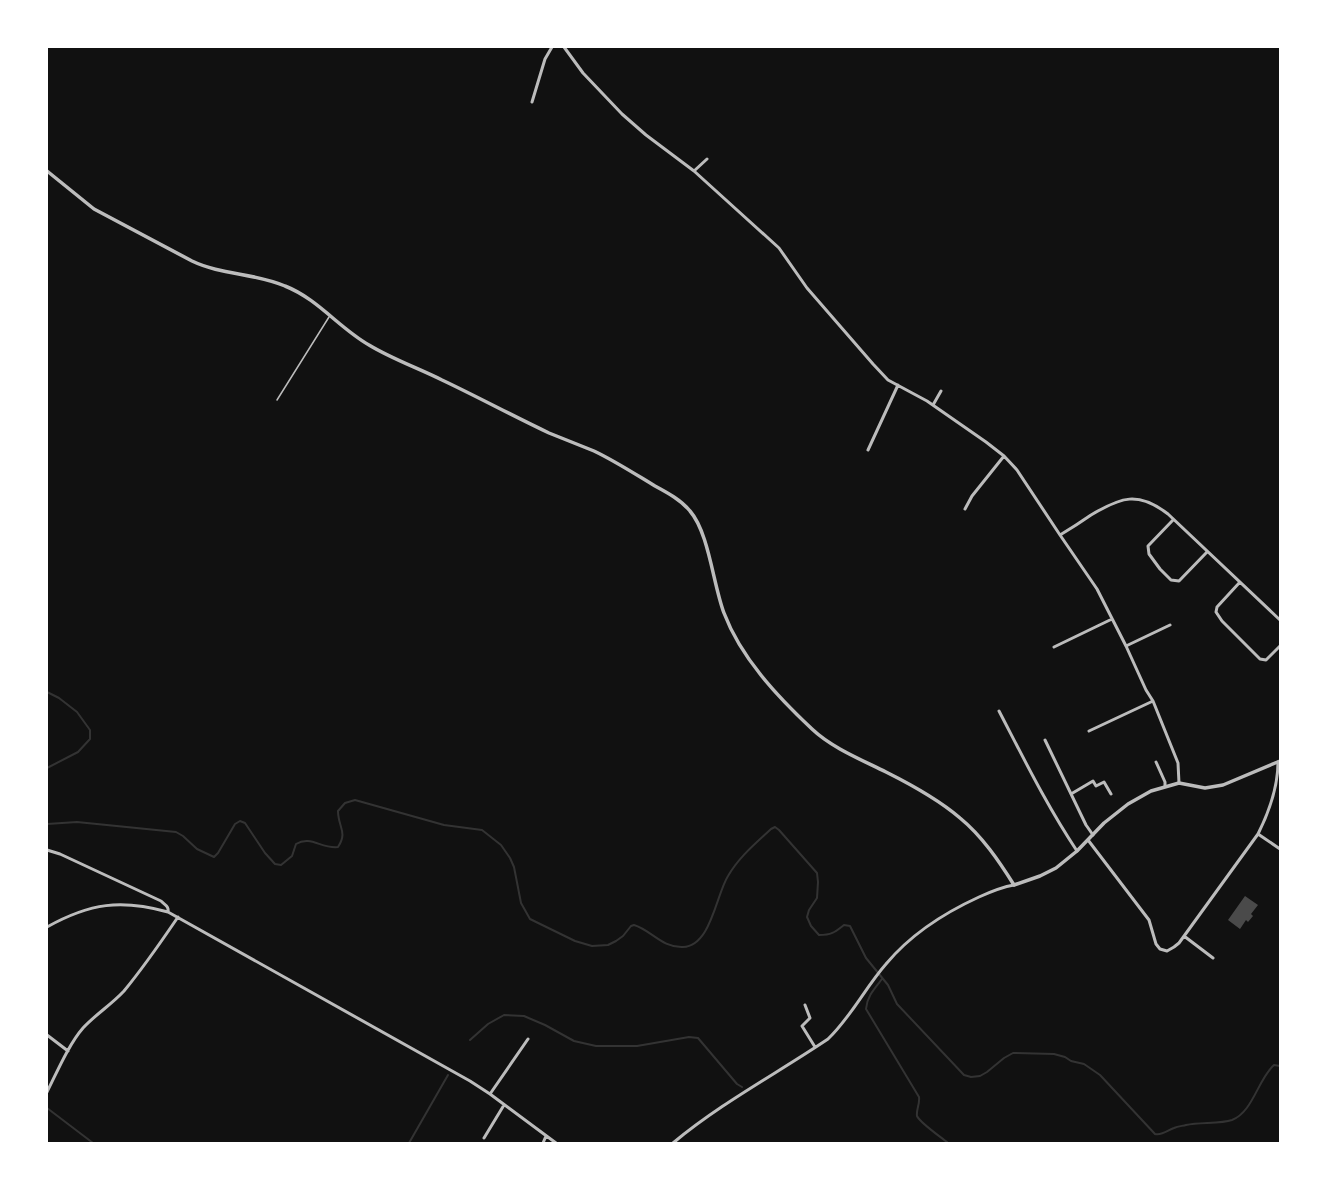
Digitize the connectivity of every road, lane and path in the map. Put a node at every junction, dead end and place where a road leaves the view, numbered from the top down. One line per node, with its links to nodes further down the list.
1 (552, 47): 3 (street)
2 (564, 47): 6 (street)
3 (532, 102)
4 (707, 159): 6 (street)
5 (47, 171): 7 (street)
6 (694, 171): 8 (street)
7 (330, 316): 10 (lane); 42 (street)
8 (898, 385): 11 (street); 12 (street)
9 (941, 391): 11 (street)
10 (277, 400)
11 (933, 405): 13 (street)
12 (868, 450)
13 (1004, 456): 14 (street); 16 (street)
14 (965, 509)
15 (1173, 520): 16 (street); 17 (street); 17 (street)
16 (1060, 536): 19 (street)
17 (1207, 552): 18 (street)
18 (1240, 582): 20 (street); 23 (street)
19 (1112, 620): 22 (street); 24 (street)
20 (1280, 620)
21 (1170, 625): 22 (street)
22 (1126, 646): 25 (street)
23 (1280, 646)
24 (1054, 648)
25 (1153, 701): 27 (street); 32 (street)
26 (999, 711): 41 (street)
27 (1089, 731)
28 (1045, 740): 34 (street)
29 (1156, 762): 33 (street)
30 (1279, 762): 31 (street); 32 (street)
31 (1279, 783): 36 (street)
32 (1179, 784): 33 (street)
33 (1165, 786): 37 (street)
34 (1071, 794): 35 (street); 37 (street)
35 (1111, 794)
36 (1258, 834): 39 (street); 46 (street)
37 (1093, 835): 38 (street)
38 (1088, 840): 41 (street); 46 (street)
39 (1280, 849)
40 (47, 850): 43 (street)
41 (1077, 851): 42 (street)
42 (1014, 885): 51 (street)
43 (168, 912): 44 (street); 45 (street)
44 (178, 917): 52 (street); 56 (street)
45 (47, 927)
46 (1184, 936): 47 (street)
47 (1213, 958)
48 (805, 1005): 51 (street)
49 (47, 1035): 52 (street)
50 (528, 1040): 56 (street)
51 (815, 1047): 62 (street)
52 (68, 1051): 54 (street)
53 (47, 1081): 54 (street)
54 (51, 1084): 55 (street)
55 (47, 1092)
56 (490, 1094): 57 (street)
57 (504, 1105): 58 (street); 59 (street)
58 (546, 1136): 60 (street); 61 (street)
59 (484, 1138)
60 (543, 1143)
61 (556, 1143)
62 (673, 1143)

